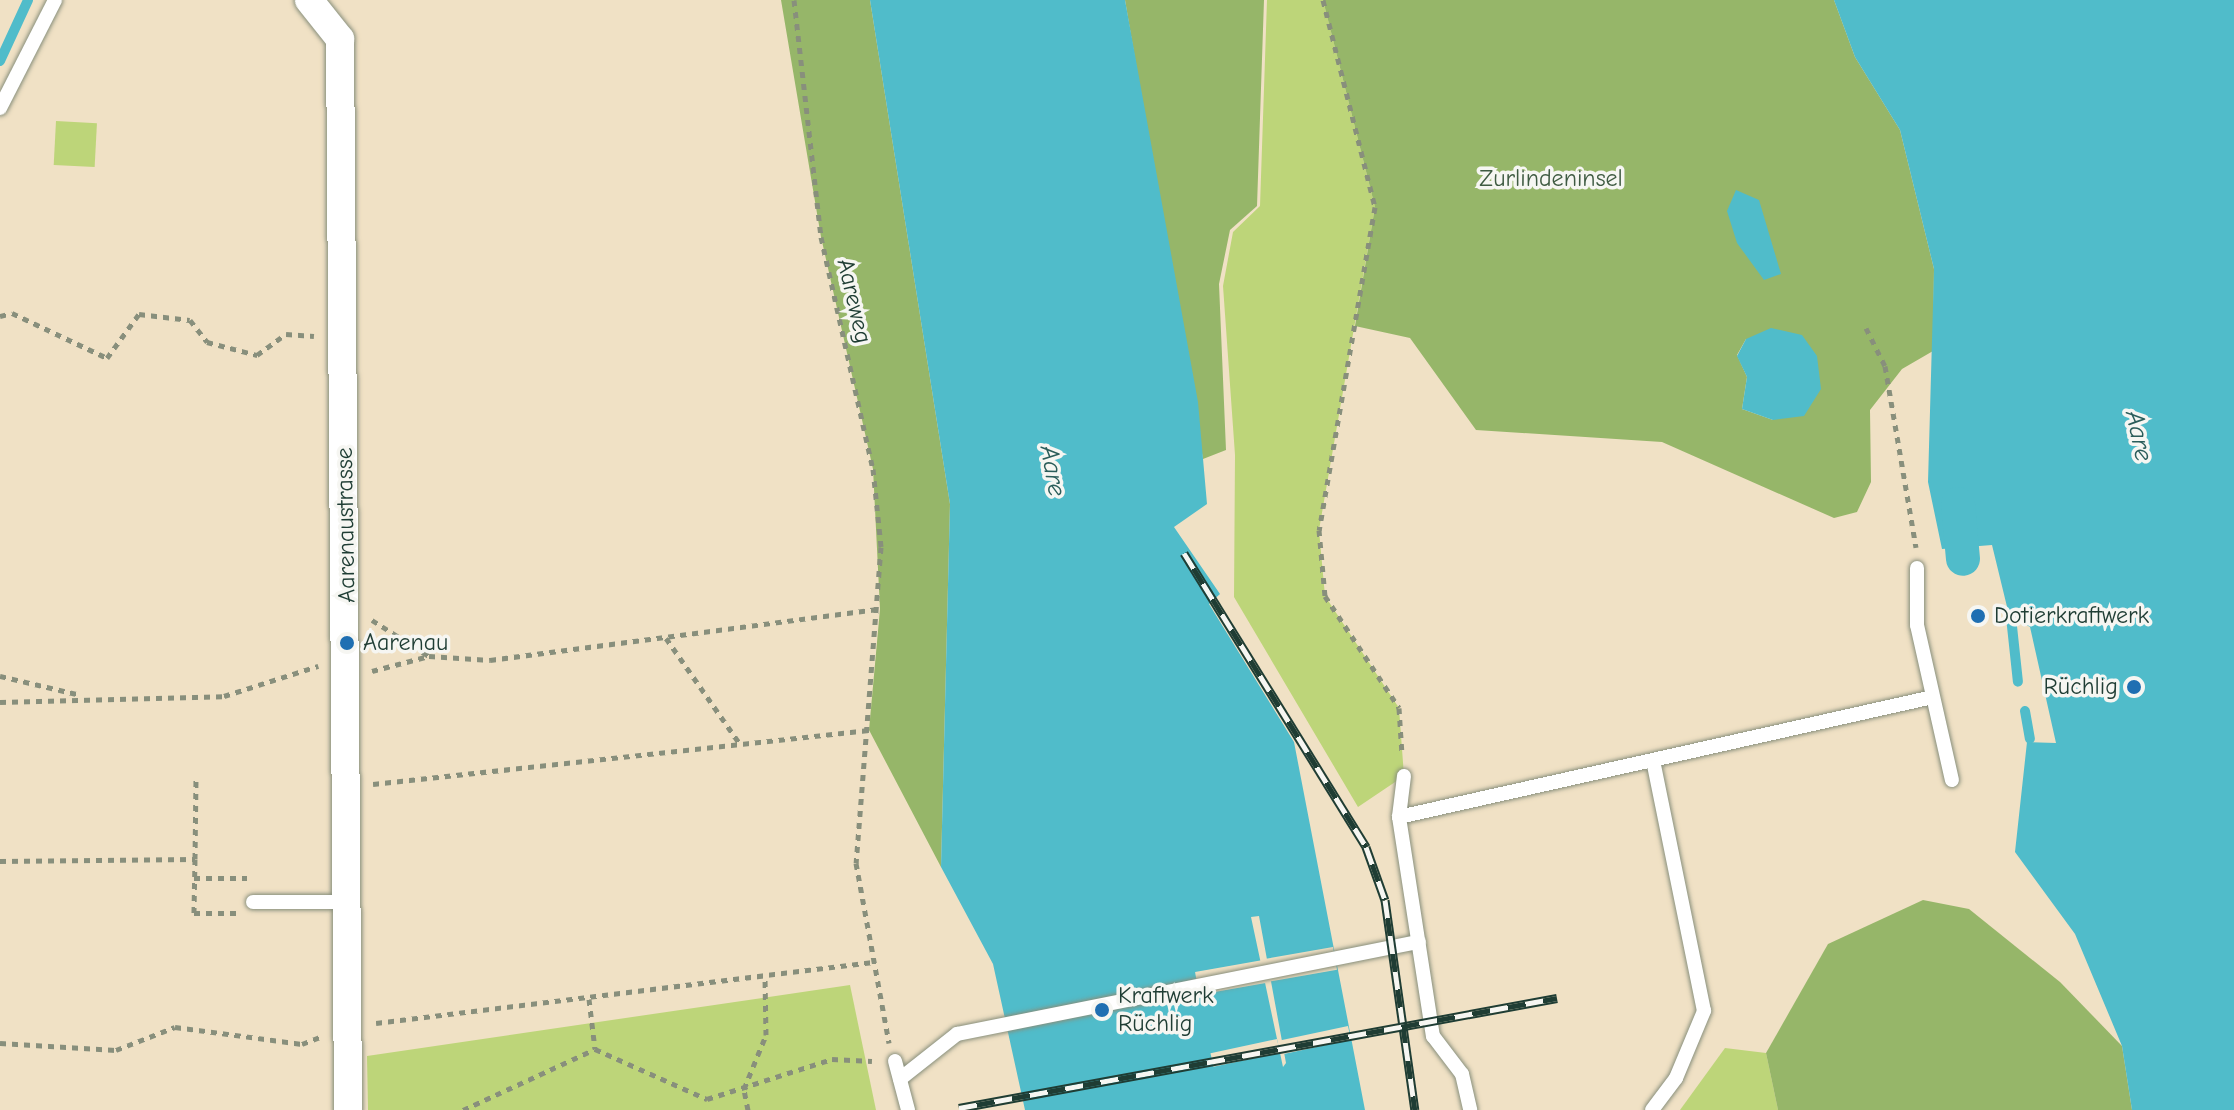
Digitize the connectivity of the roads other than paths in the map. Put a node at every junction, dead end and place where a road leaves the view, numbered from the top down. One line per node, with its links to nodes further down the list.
1 (55, 0): 3 (lane)
2 (309, 0): 11 (street, Aarenaustrasse)
3 (0, 108)
4 (1917, 568): 5 (lane)
5 (1933, 697): 6 (lane); 8 (lane)
6 (1653, 760): 9 (lane); 18 (lane)
7 (1404, 776): 9 (lane)
8 (1952, 780)
9 (1399, 817): 12 (lane)
10 (253, 902): 11 (lane)
11 (348, 902): 15 (street, Aarenaustrasse)
12 (1419, 942): 14 (lane); 17 (lane)
13 (895, 1061): 14 (lane)
14 (900, 1079): 16 (lane)
15 (348, 1110)
16 (908, 1110)
17 (1470, 1110)
18 (1652, 1110)

